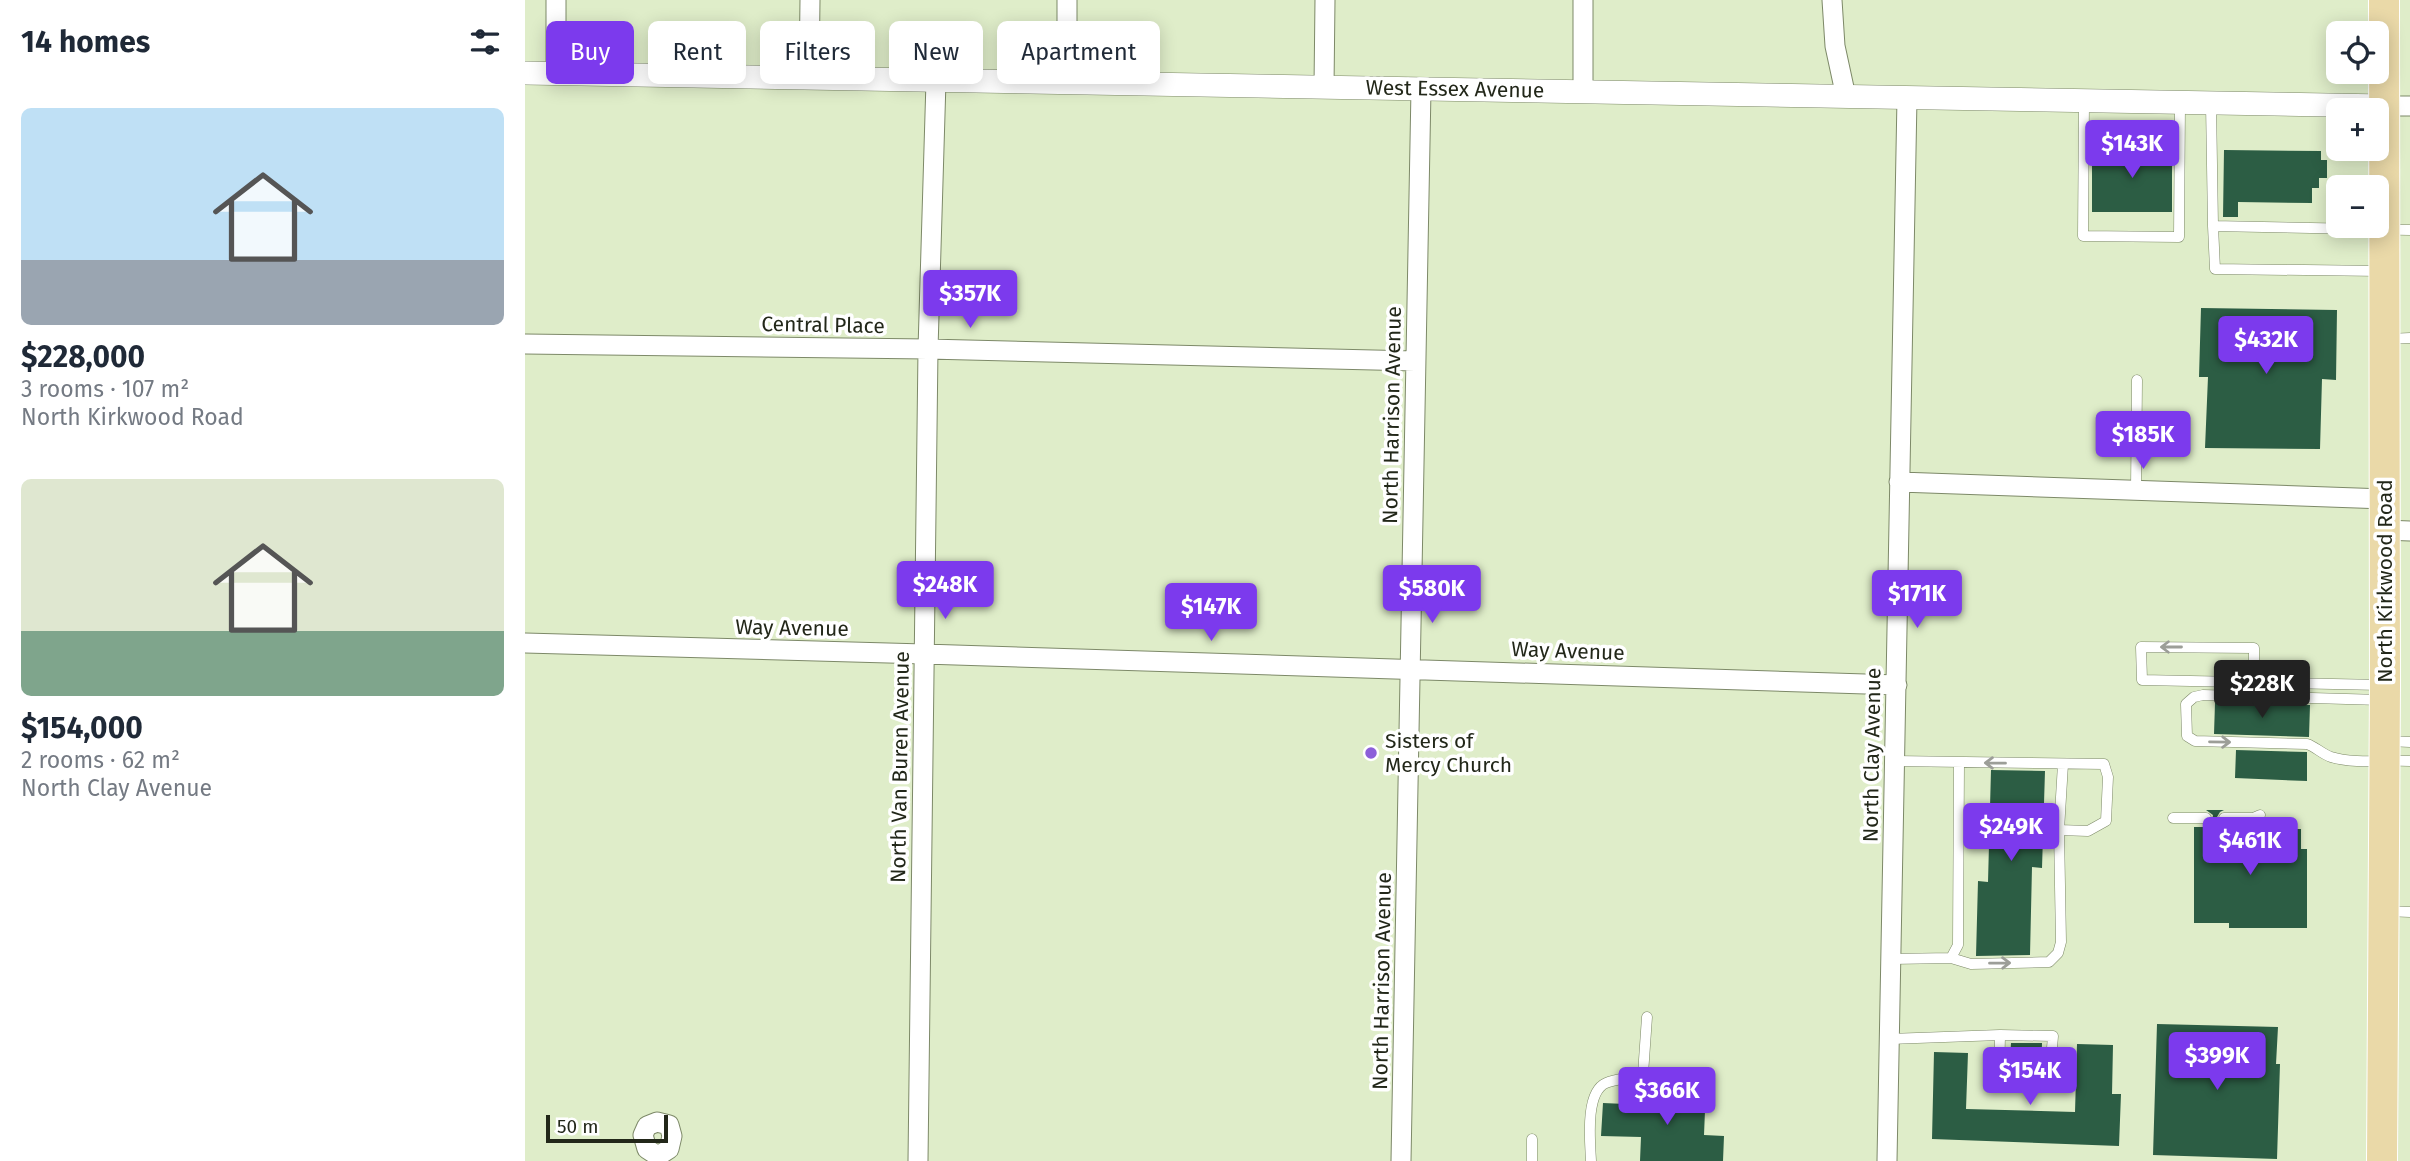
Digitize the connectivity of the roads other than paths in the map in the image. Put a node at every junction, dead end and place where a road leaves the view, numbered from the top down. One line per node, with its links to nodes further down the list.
1 (556, 0): 8 (street)
2 (810, 0): 9 (street)
3 (1067, 0): 10 (street)
4 (1325, 0): 17 (street)
5 (1583, 0): 19 (street)
6 (1832, 0): 20 (street)
7 (2384, 0): 25 (main road, North Kirkwood Road)
8 (556, 21)
9 (810, 21)
10 (1067, 21)
11 (525, 73): 12 (street, West Essex Avenue)
12 (546, 74)
13 (634, 75): 14 (street, West Essex Avenue)
14 (760, 77)
15 (936, 84): 31 (street, North Van Buren Avenue)
16 (1153, 84): 17 (street, West Essex Avenue)
17 (1324, 86): 18 (street, West Essex Avenue)
18 (1421, 89): 19 (street, West Essex Avenue); 32 (street, North Harrison Avenue)
19 (1583, 92): 20 (street, West Essex Avenue)
20 (1846, 97): 21 (street, West Essex Avenue)
21 (1907, 98): 22 (street, West Essex Avenue); 34 (street, North Clay Avenue)
22 (2084, 101): 23 (street, West Essex Avenue); 23 (lane)
23 (2180, 103): 24 (street, West Essex Avenue)
24 (2211, 103): 25 (street, West Essex Avenue); 26 (lane)
25 (2398, 106): 27 (main road, North Kirkwood Road)
26 (2213, 226): 27 (lane); 28 (lane)
27 (2398, 230): 28 (main road, North Kirkwood Road)
28 (2386, 271): 29 (main road, North Kirkwood Road)
29 (2398, 339): 36 (main road, North Kirkwood Road)
30 (525, 344): 31 (street, Central Place)
31 (928, 349): 32 (street, Central Place); 39 (street, North Van Buren Avenue)
32 (1415, 361): 40 (street, North Harrison Avenue)
33 (2137, 380): 35 (lane)
34 (1899, 482): 35 (street); 42 (street, North Clay Avenue)
35 (2136, 491): 36 (street)
36 (2385, 499): 37 (main road, North Kirkwood Road)
37 (2398, 530): 43 (main road, North Kirkwood Road)
38 (525, 643): 39 (street, Way Avenue)
39 (924, 654): 40 (street, Way Avenue); 60 (street, North Van Buren Avenue)
40 (1411, 669): 42 (street, Way Avenue); 61 (street, North Harrison Avenue)
41 (2254, 682): 41 (lane, one-way to 41); 43 (lane)
42 (1897, 685): 45 (street, North Clay Avenue)
43 (2385, 692): 44 (main road, North Kirkwood Road); 44 (lane, one-way to 44)
44 (2397, 751): 53 (main road, North Kirkwood Road)
45 (1895, 761): 46 (lane); 55 (street, North Clay Avenue)
46 (1959, 762): 47 (lane, one-way to 46); 54 (lane)
47 (2063, 764): 52 (lane); 52 (lane)
48 (2260, 815): 51 (lane)
49 (2173, 818): 50 (lane)
50 (2206, 818)
51 (2224, 818)
52 (2059, 830): 54 (lane, one-way to 52)
53 (2397, 911): 65 (main road, North Kirkwood Road)
54 (1951, 958): 55 (lane)
55 (1891, 959): 58 (street, North Clay Avenue)
56 (1647, 1017): 63 (lane)
57 (2000, 1035): 57 (lane); 58 (lane)
58 (1889, 1039): 64 (street, North Clay Avenue)
59 (1532, 1139): 62 (lane)
60 (918, 1161)
61 (1401, 1161)
62 (1532, 1161)
63 (1591, 1161)
64 (1887, 1161)
65 (2382, 1161)

